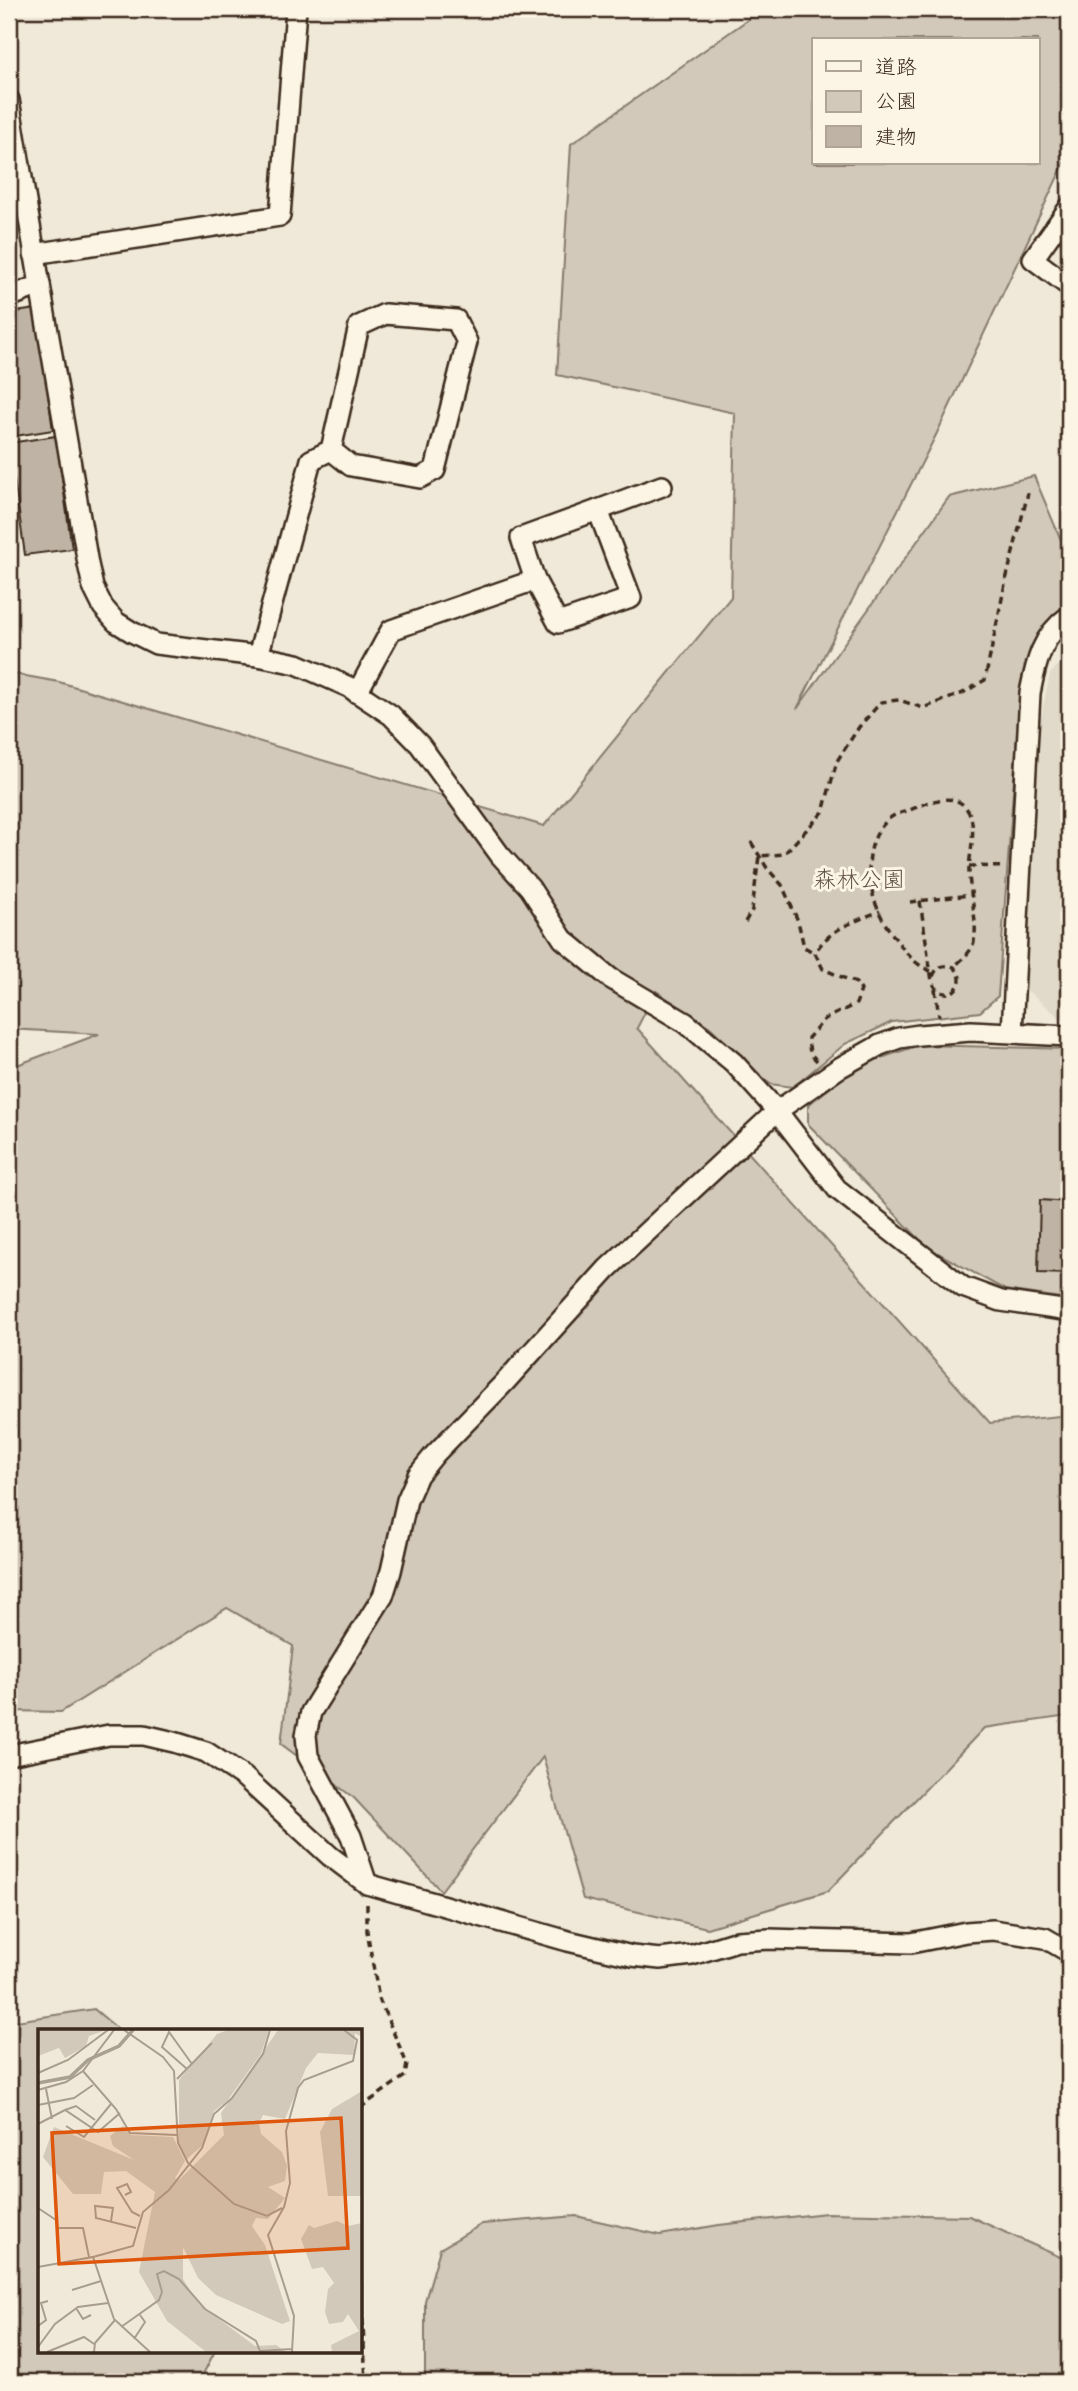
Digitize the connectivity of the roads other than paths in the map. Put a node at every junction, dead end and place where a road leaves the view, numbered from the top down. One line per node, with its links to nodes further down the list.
1 (296, 9): 4 (street)
2 (9, 100): 4 (street)
3 (1069, 208): 6 (street)
4 (34, 254): 5 (street)
5 (40, 285): 7 (street); 13 (street)
6 (1069, 286)
7 (9, 296)
8 (331, 450): 8 (street); 13 (street)
9 (662, 486): 10 (street)
10 (598, 510): 11 (street); 11 (street)
11 (535, 580): 14 (street)
12 (1069, 617): 15 (street)
13 (258, 656): 14 (street)
14 (357, 693): 17 (street)
15 (1012, 1032): 16 (street); 17 (street)
16 (1069, 1036)
17 (777, 1111): 18 (street); 20 (street)
18 (1069, 1311)
19 (9, 1755): 20 (street)
20 (367, 1884): 21 (street)
21 (1069, 1952)

